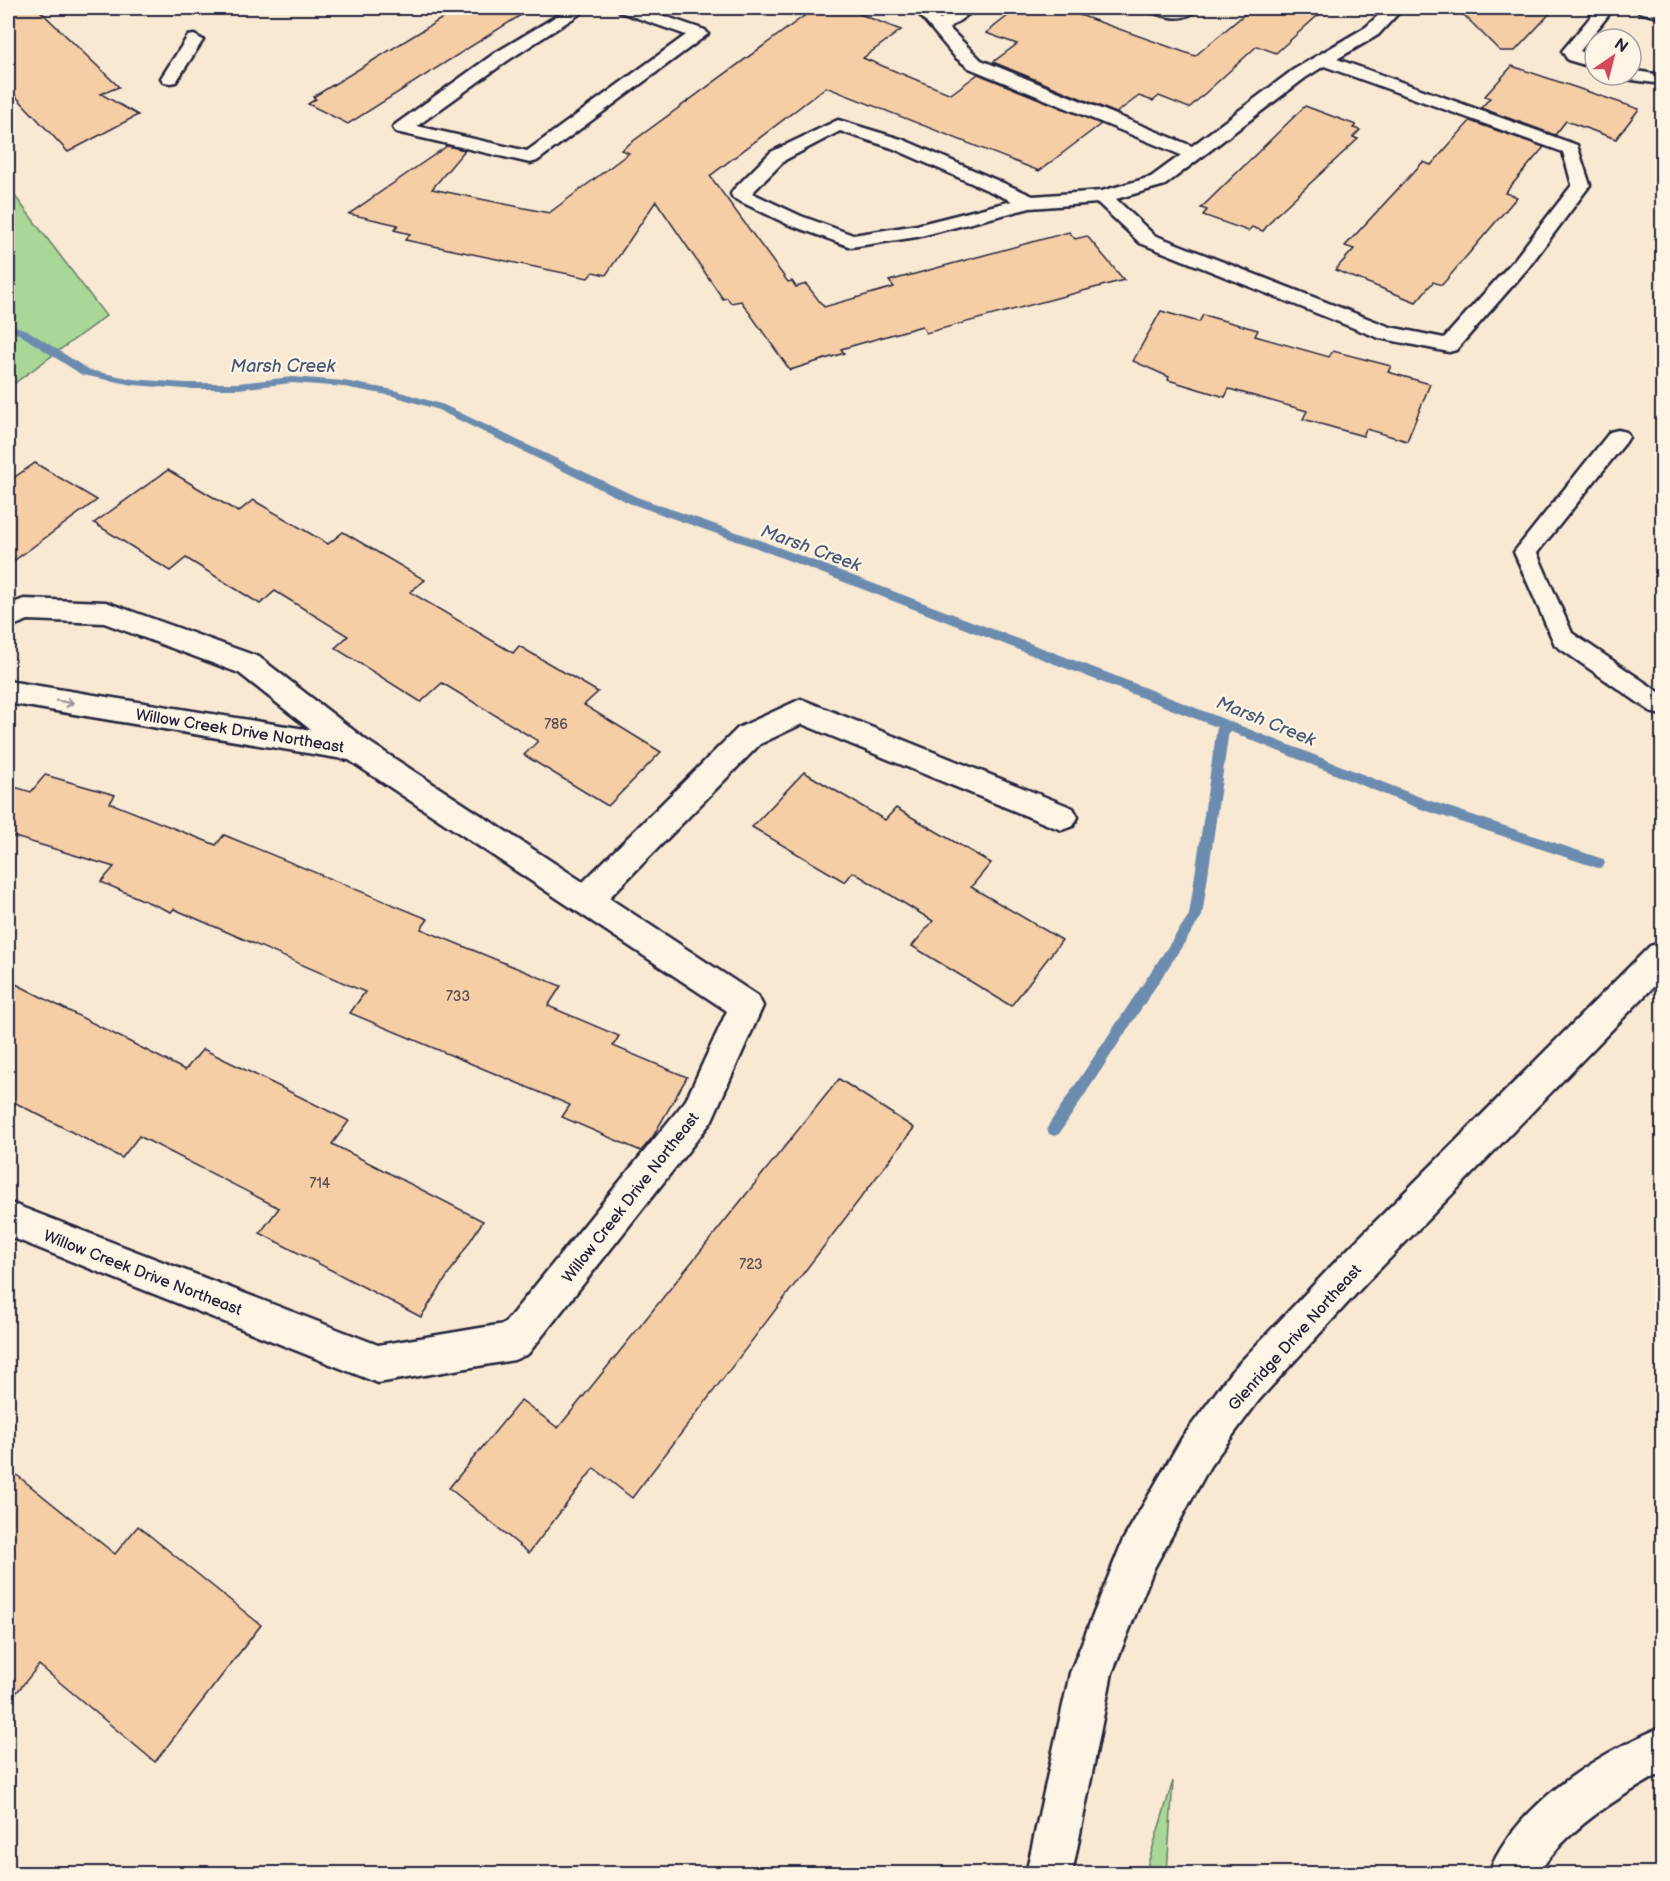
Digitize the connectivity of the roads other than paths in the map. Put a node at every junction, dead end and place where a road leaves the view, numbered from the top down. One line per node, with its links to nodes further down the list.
1 (581, 8): 2 (lane)
2 (626, 8)
3 (922, 8): 11 (lane)
4 (969, 8): 11 (lane)
5 (1157, 8): 6 (lane)
6 (1190, 8)
7 (1395, 8): 16 (lane)
8 (1606, 8): 12 (lane)
9 (1644, 8): 10 (lane)
10 (1662, 13)
11 (939, 27): 20 (lane)
12 (1591, 27)
13 (1583, 36): 15 (lane)
14 (194, 40): 18 (lane)
15 (1583, 59)
16 (1323, 60): 20 (lane); 21 (lane)
17 (1662, 75): 19 (lane)
18 (170, 78)
19 (1643, 79)
20 (1196, 154): 21 (lane)
21 (1104, 197): 22 (lane)
22 (1030, 202): 22 (lane)
23 (1618, 437): 26 (lane)
24 (8, 618): 27 (street)
25 (8, 692): 27 (street, Willow Creek Drive Northeast, one-way to 27)
26 (1662, 706)
27 (356, 749): 29 (street, Willow Creek Drive Northeast)
28 (1062, 817): 29 (street)
29 (586, 900): 31 (street, Willow Creek Drive Northeast)
30 (1662, 956): 33 (street, Glenridge Drive Northeast)
31 (8, 1219)
32 (1662, 1749): 34 (street)
33 (1049, 1874)
34 (1511, 1874)

